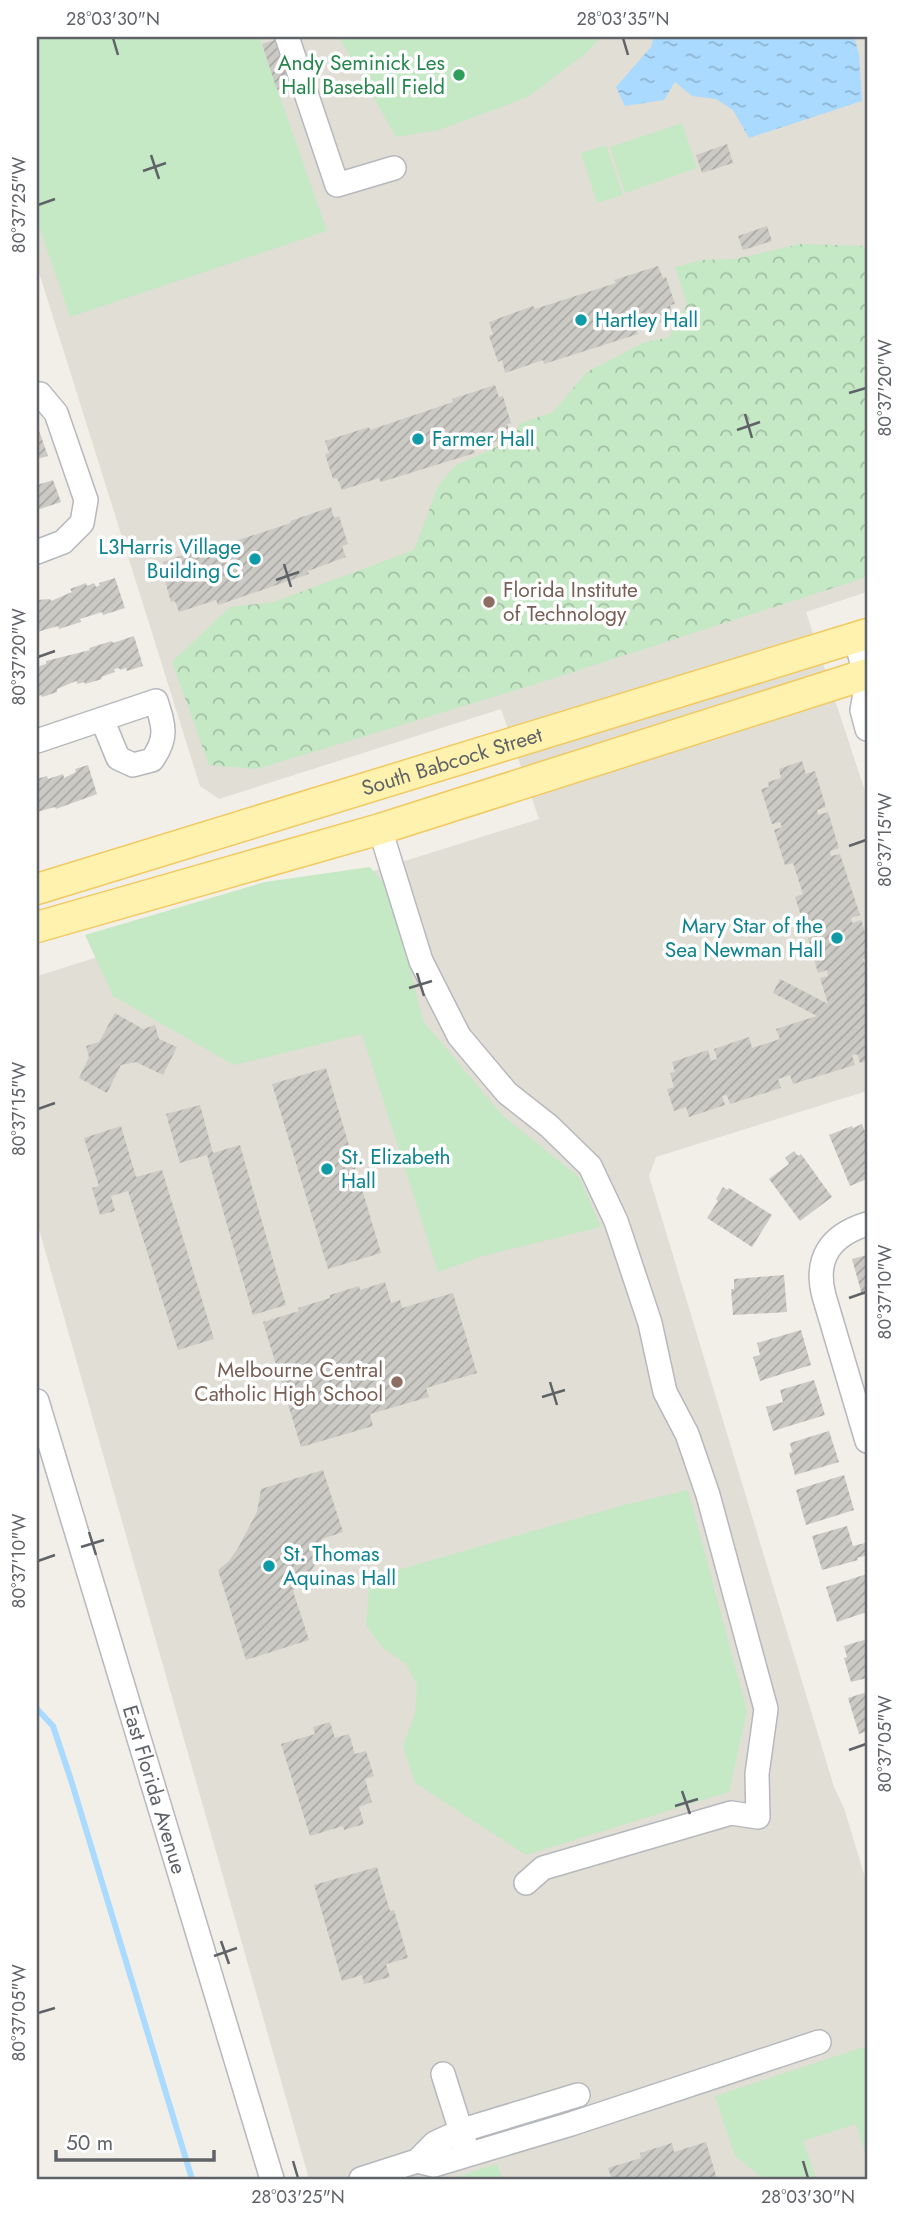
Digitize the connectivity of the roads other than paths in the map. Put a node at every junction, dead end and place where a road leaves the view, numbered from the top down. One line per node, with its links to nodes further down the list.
1 (287, 37): 2 (street)
2 (394, 168)
3 (37, 394): 4 (street)
4 (37, 552)
5 (861, 636): 6 (street); 11 (main road, South Babcock Street)
6 (867, 678): 8 (street); 10 (main road, South Babcock Street)
7 (102, 719): 9 (street)
8 (867, 729)
9 (37, 741)
10 (380, 829): 12 (main road, South Babcock Street); 16 (street)
11 (37, 889)
12 (37, 927)
13 (867, 1224): 15 (street)
14 (37, 1401): 23 (street, East Florida Avenue)
15 (867, 1441)
16 (526, 1883)
17 (818, 2042): 21 (street)
18 (443, 2074): 20 (street)
19 (578, 2095): 20 (street)
20 (460, 2132): 21 (street); 22 (street)
21 (468, 2155): 22 (street)
22 (417, 2161): 24 (street)
23 (272, 2179)
24 (362, 2179)

